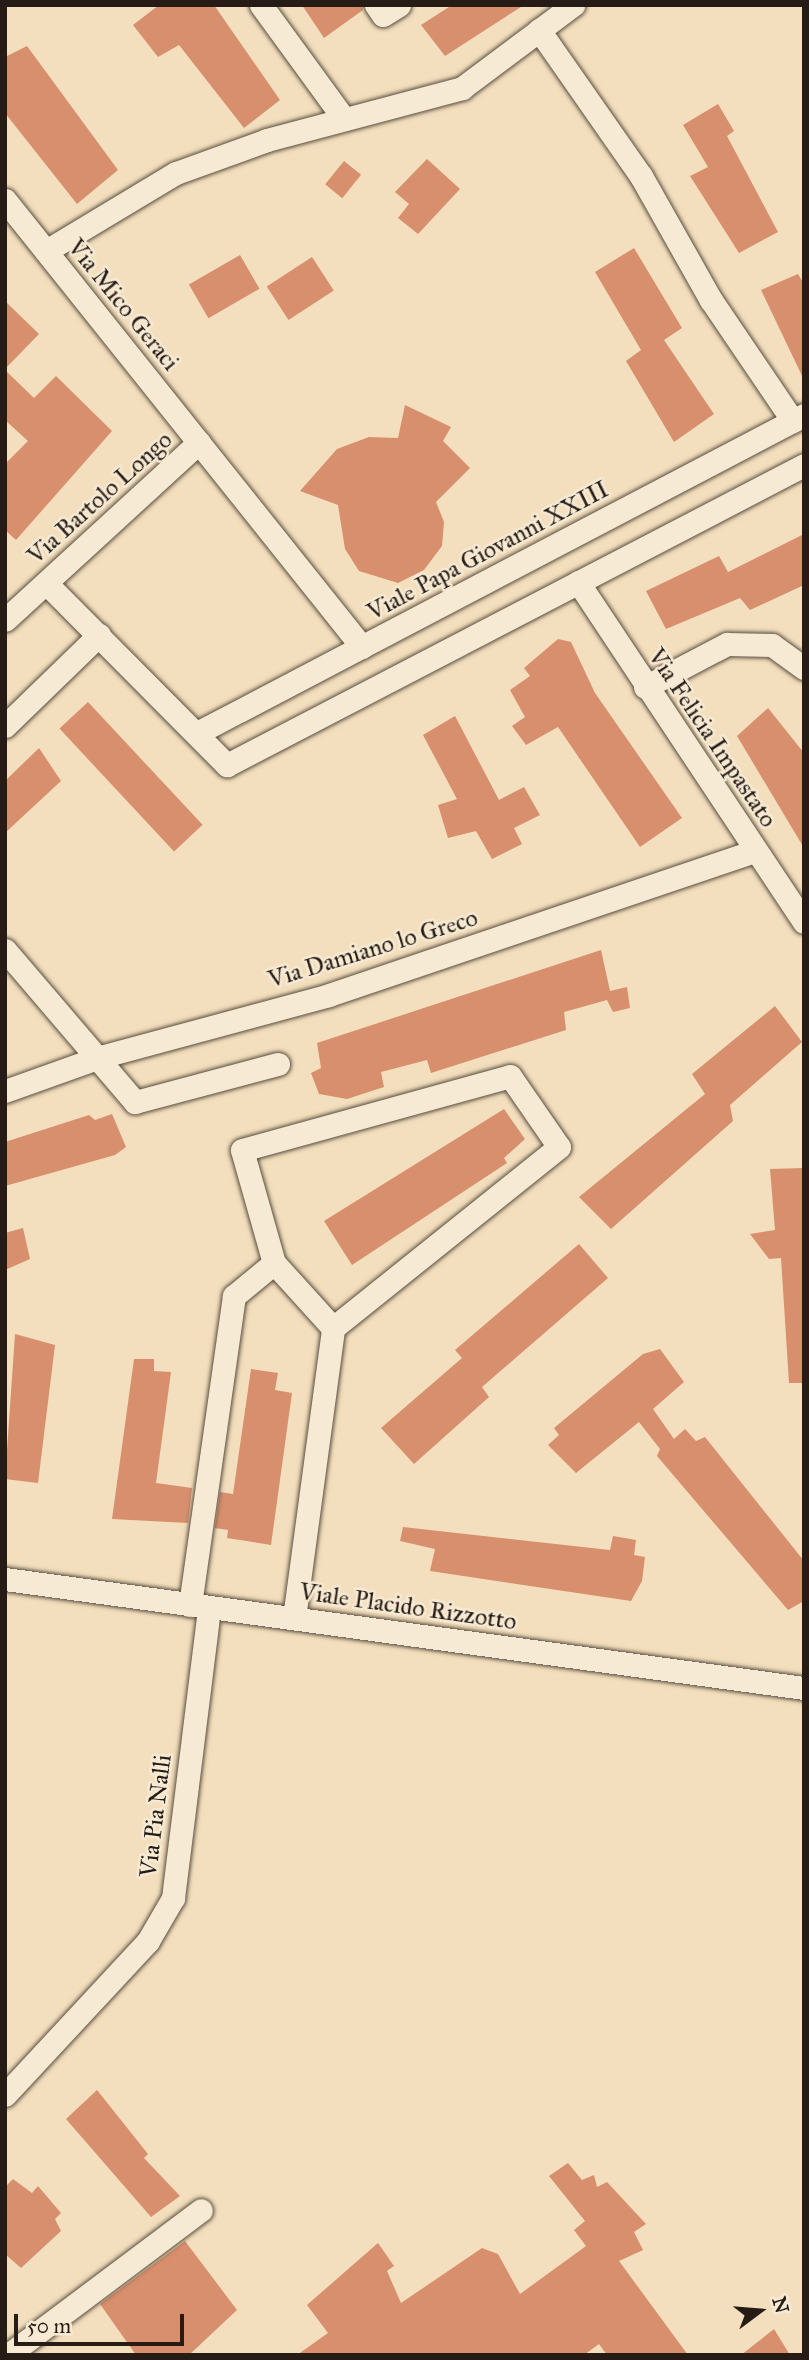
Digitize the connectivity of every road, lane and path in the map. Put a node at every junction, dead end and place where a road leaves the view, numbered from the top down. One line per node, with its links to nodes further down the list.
1 (261, 5): 6 (street)
2 (376, 5): 3 (street)
3 (399, 5)
4 (573, 5): 5 (street)
5 (539, 30): 6 (street); 9 (street)
6 (344, 119): 8 (street)
7 (5, 200): 8 (street, Via Mico Geraci)
8 (46, 251): 10 (street, Via Mico Geraci)
9 (798, 418): 16 (street, Viale Papa Giovanni XXIII)
10 (199, 442): 13 (street, Via Bartolo Longo); 16 (street, Via Mico Geraci)
11 (804, 465): 12 (street)
12 (578, 582): 18 (street, Via Felicia Impastato); 20 (street)
13 (46, 583): 14 (street, Via Bartolo Longo); 15 (street)
14 (5, 620)
15 (99, 635): 19 (street); 20 (street)
16 (362, 646): 20 (street, Viale Papa Giovanni XXIII)
17 (804, 668): 18 (street)
18 (645, 687): 21 (street, Via Felicia Impastato)
19 (5, 726)
20 (197, 733)
21 (755, 850): 22 (street, Via Felicia Impastato); 24 (street, Via Damiano lo Greco)
22 (804, 922)
23 (5, 950): 24 (street)
24 (100, 1057): 25 (street); 26 (street, Via Damiano lo Greco)
25 (278, 1064)
26 (5, 1091)
27 (274, 1263): 28 (street); 28 (street); 30 (street, Via Pia Nalli)
28 (333, 1328): 31 (street)
29 (5, 1579): 30 (street, Viale Placido Rizzotto)
30 (199, 1606): 31 (street, Viale Placido Rizzotto); 33 (street, Via Pia Nalli)
31 (294, 1618): 32 (street, Viale Placido Rizzotto)
32 (804, 1688)
33 (5, 2095)
34 (201, 2210): 35 (street)
35 (8, 2355)

